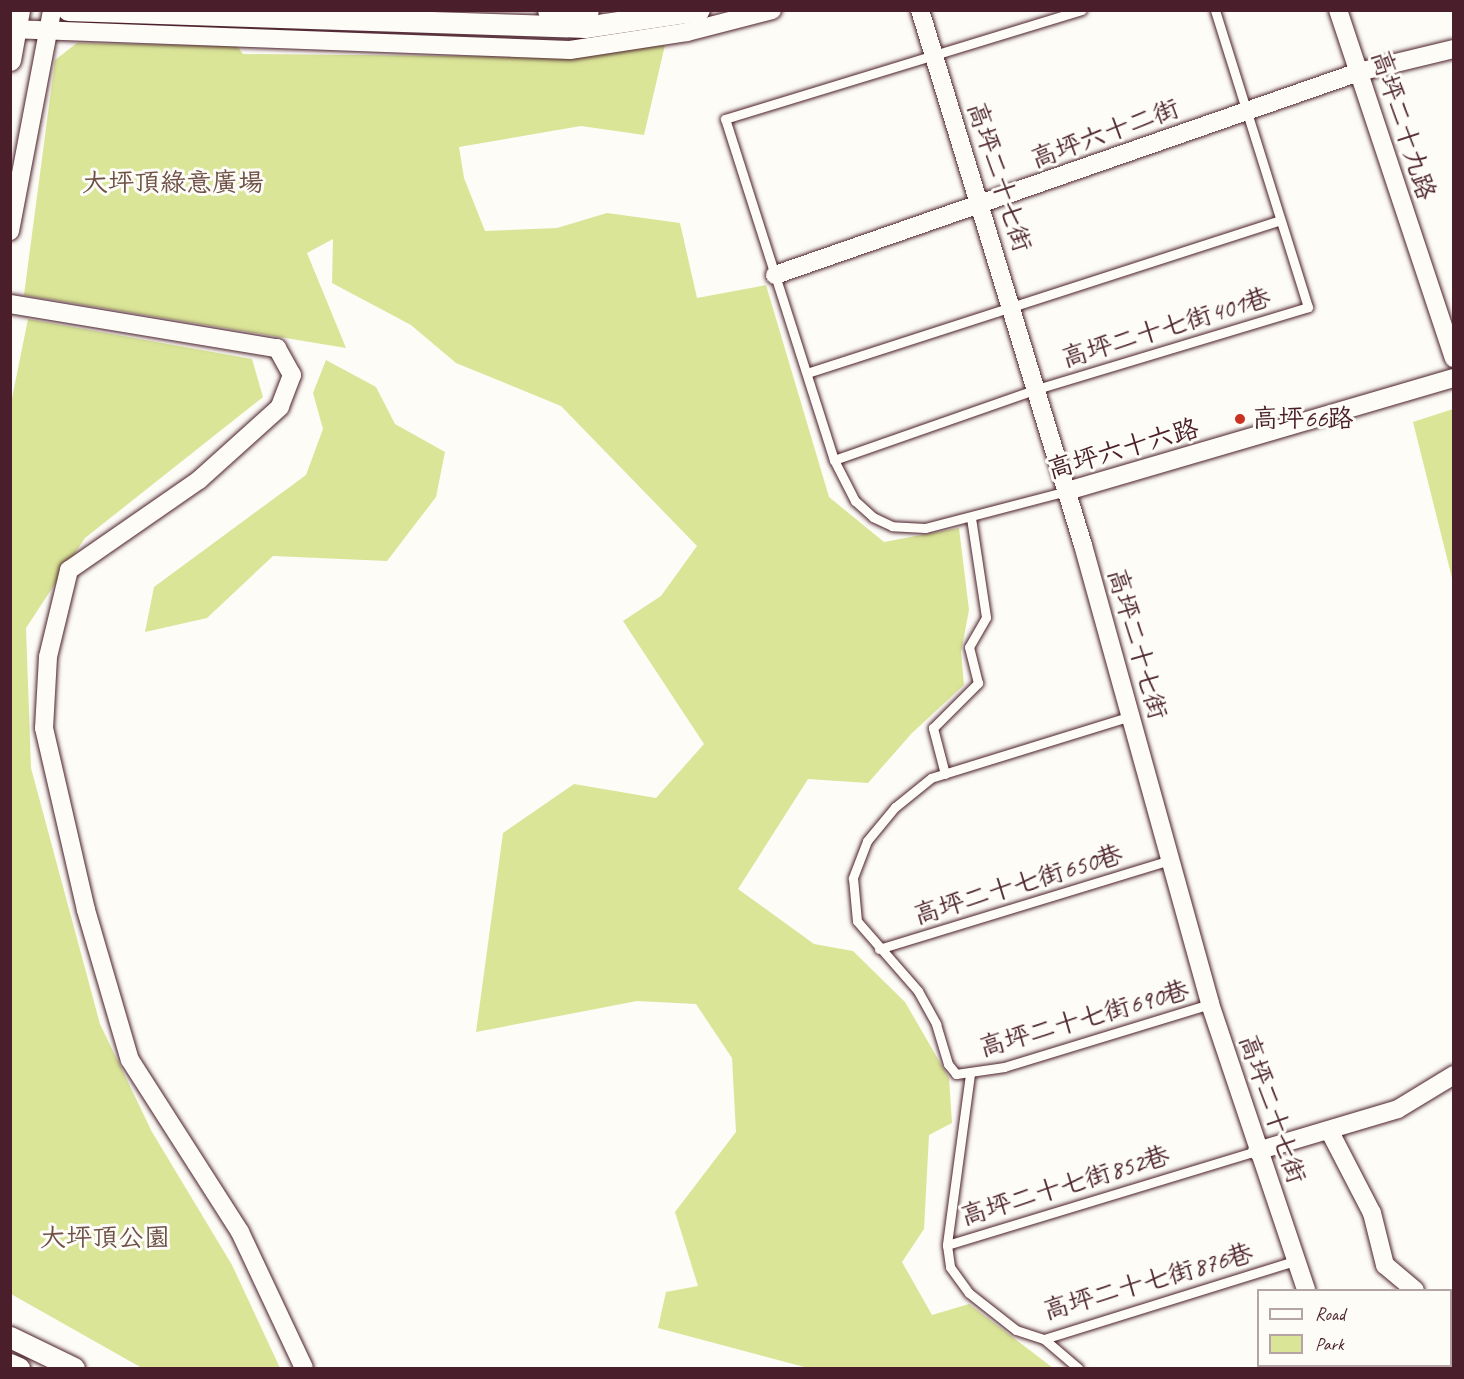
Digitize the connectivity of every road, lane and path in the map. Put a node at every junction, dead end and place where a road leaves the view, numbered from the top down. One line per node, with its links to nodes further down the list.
1 (52, 10): 12 (street)
2 (68, 10): 5 (street)
3 (548, 10): 4 (street)
4 (588, 10)
5 (699, 10)
6 (772, 10): 12 (street)
7 (920, 10): 14 (street, 高坪二十七街)
8 (1082, 10): 14 (lane)
9 (1215, 10): 17 (lane)
10 (1338, 10): 16 (street, 高坪二十九路)
11 (15, 23): 12 (street); 15 (street)
12 (48, 32): 20 (street)
13 (1454, 49): 16 (street, 高坪六十二街)
14 (934, 55): 18 (street, 高坪二十七街); 21 (lane, 高坪六十六路)
15 (10, 60)
16 (1359, 72): 17 (street, 高坪六十二街); 24 (street, 高坪二十九路)
17 (1244, 112): 18 (street, 高坪六十二街); 19 (lane)
18 (981, 205): 21 (street, 高坪六十二街); 23 (street, 高坪二十七街)
19 (1280, 220): 23 (lane); 27 (lane, 高坪二十七街401巷)
20 (10, 231)
21 (775, 275): 25 (lane, 高坪六十六路)
22 (10, 304): 49 (street)
23 (1013, 307): 25 (lane); 27 (street, 高坪二十七街)
24 (1454, 358)
25 (807, 374): 28 (lane, 高坪六十六路)
26 (1454, 378): 29 (street, 高坪六十六路)
27 (1037, 389): 28 (lane, 高坪二十七街401巷); 29 (street, 高坪二十七街)
28 (834, 460): 30 (lane, 高坪六十六路)
29 (1067, 491): 30 (lane, 高坪六十六路); 31 (street, 高坪二十七街)
30 (970, 518): 32 (lane)
31 (1131, 716): 32 (lane); 33 (street, 高坪二十七街)
32 (945, 774): 34 (lane)
33 (1170, 860): 34 (lane, 高坪二十七街650巷); 35 (street, 高坪二十七街)
34 (879, 950): 36 (lane)
35 (1210, 1004): 36 (lane, 高坪二十七街690巷); 39 (street, 高坪二十七街)
36 (970, 1074): 40 (lane, 高坪二十七街852巷)
37 (1454, 1076): 38 (street)
38 (1330, 1132): 39 (street); 43 (street)
39 (1257, 1151): 40 (lane, 高坪二十七街852巷); 41 (street, 高坪二十七街)
40 (947, 1245): 45 (lane, 高坪二十七街876巷)
41 (1298, 1260): 42 (street, 高坪二十七街); 45 (lane, 高坪二十七街876巷)
42 (1306, 1289)
43 (1414, 1289)
44 (10, 1337): 48 (street)
45 (1044, 1339): 50 (lane)
46 (10, 1364): 47 (street)
47 (19, 1368)
48 (74, 1368)
49 (304, 1368)
50 (1078, 1368)

